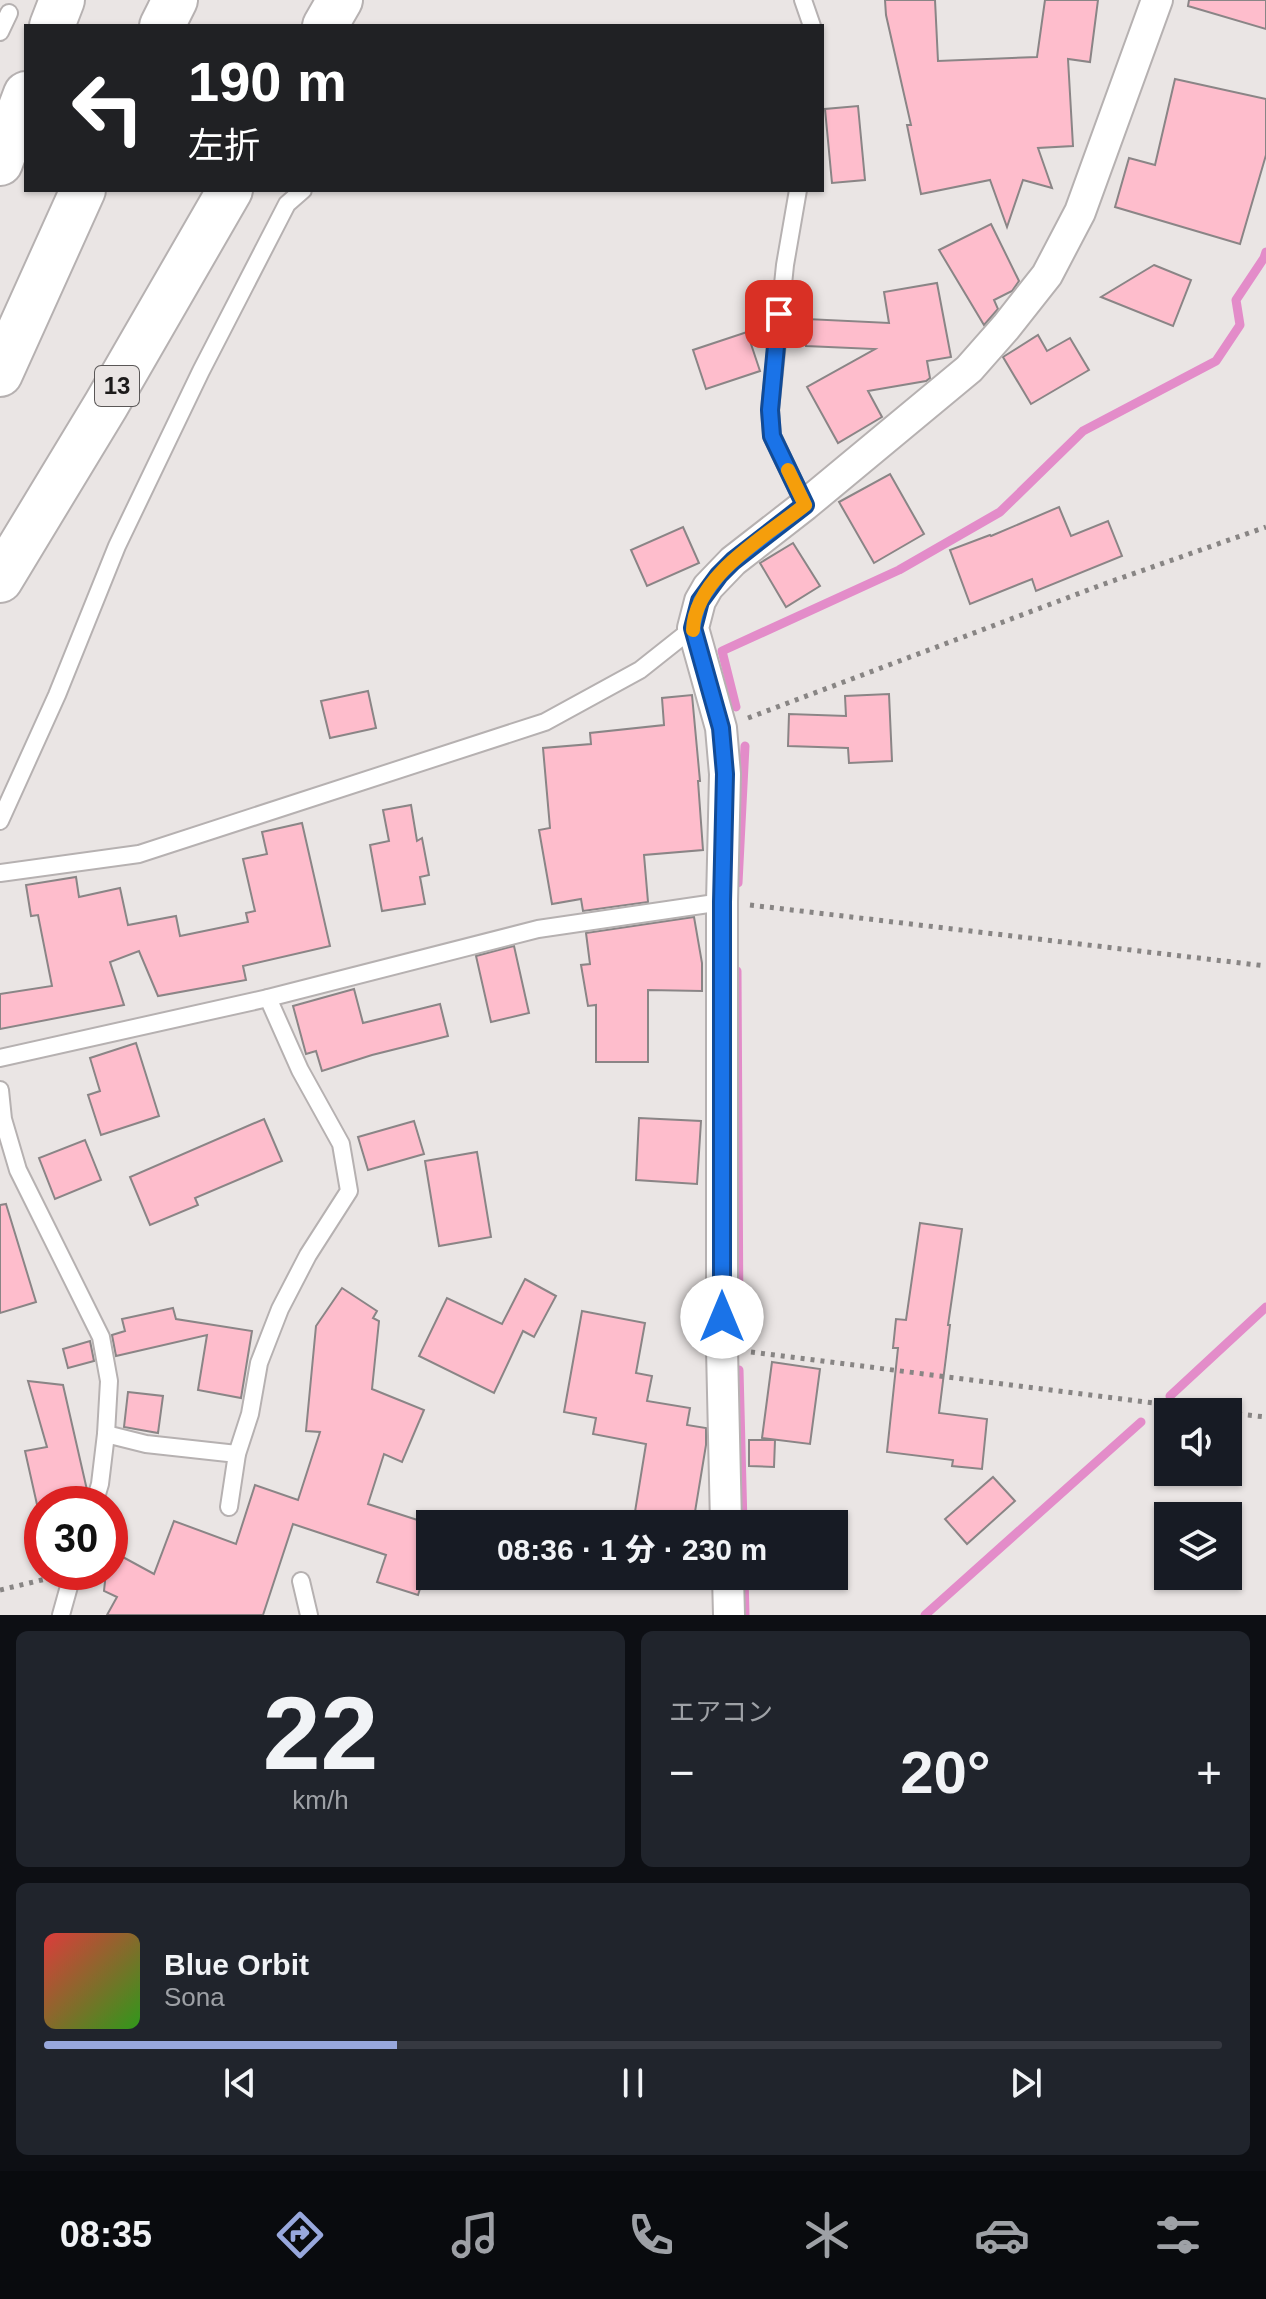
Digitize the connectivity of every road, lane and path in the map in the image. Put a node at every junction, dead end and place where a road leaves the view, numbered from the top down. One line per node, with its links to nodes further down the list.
1 (62, 0): 7 (highway)
2 (175, 0): 8 (highway)
3 (340, 0): 9 (highway)
4 (803, 0): 10 (lane)
5 (1157, 0): 19 (street)
6 (9, 13): 11 (lane)
7 (53, 24)
8 (163, 24)
9 (326, 24)
10 (811, 24)
11 (0, 32)
12 (24, 99): 13 (highway)
13 (0, 163)
14 (82, 192): 18 (highway)
15 (229, 192): 21 (highway, 13)
16 (301, 192): 24 (lane)
17 (798, 192): 19 (lane)
18 (0, 374)
19 (805, 505): 22 (street)
20 (1266, 527): 23 (path)
21 (0, 580)
22 (693, 628): 23 (street); 25 (lane)
23 (721, 728): 26 (street)
24 (0, 821)
25 (0, 873)
26 (722, 902): 27 (path); 28 (lane); 31 (street)
27 (1266, 966)
28 (268, 998): 29 (lane); 36 (lane)
29 (0, 1058)
30 (0, 1090): 35 (lane)
31 (722, 1349): 32 (path); 39 (street)
32 (1154, 1403)
33 (1242, 1414): 34 (path)
34 (1266, 1417)
35 (106, 1434): 36 (lane); 37 (lane)
36 (237, 1454): 38 (lane)
37 (99, 1486)
38 (229, 1507)
39 (726, 1510)
40 (301, 1581): 46 (lane)
41 (24, 1584): 42 (path)
42 (0, 1590)
43 (68, 1590): 45 (lane)
44 (728, 1590): 47 (street)
45 (61, 1615)
46 (309, 1615)
47 (729, 1615)

